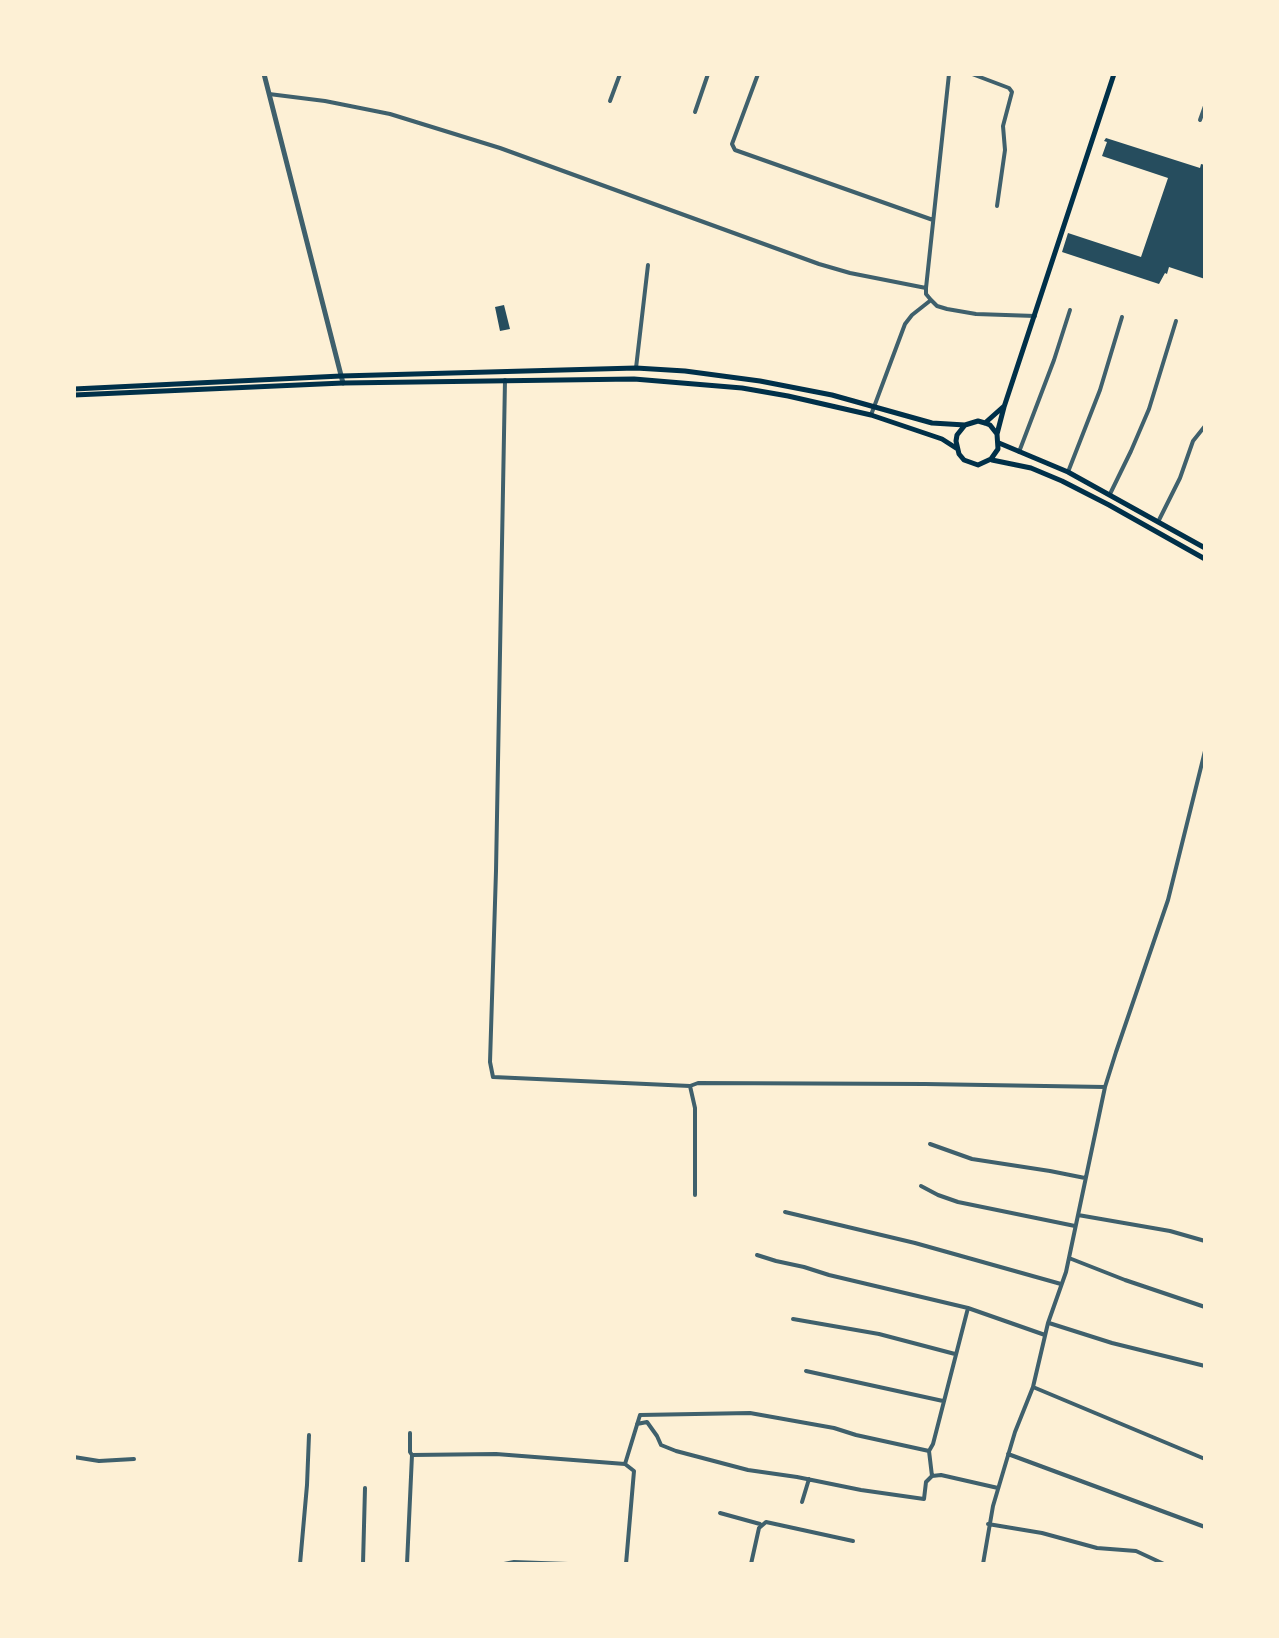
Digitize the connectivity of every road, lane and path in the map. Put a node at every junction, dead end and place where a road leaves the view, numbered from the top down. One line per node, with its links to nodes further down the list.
1 (264, 74): 8 (street)
2 (620, 74): 9 (street)
3 (708, 74): 11 (street)
4 (758, 74): 14 (street)
5 (949, 74): 14 (street)
6 (972, 74): 13 (street)
7 (1114, 74): 19 (main road)
8 (269, 94): 16 (street); 23 (street)
9 (610, 101)
10 (1205, 106): 12 (street)
11 (695, 112)
12 (1200, 120)
13 (997, 206)
14 (933, 220): 16 (street)
15 (648, 265): 22 (street)
16 (926, 288): 17 (street)
17 (931, 300): 19 (street); 27 (street)
18 (1070, 310): 36 (street)
19 (1035, 316): 28 (main road)
20 (1122, 317): 38 (street)
21 (1176, 321): 39 (street)
22 (636, 368): 23 (main road); 27 (main road)
23 (342, 379): 24 (main road); 25 (main road); 26 (main road)
24 (505, 380): 29 (main road); 44 (street)
25 (74, 389)
26 (74, 395)
27 (874, 406): 29 (street); 31 (main road)
28 (1004, 407): 30 (main road); 33 (main road)
29 (871, 415): 35 (main road)
30 (985, 423): 31 (main road); 33 (main road)
31 (965, 425): 35 (main road)
32 (1205, 426): 40 (street)
33 (997, 434): 34 (main road)
34 (999, 443): 36 (main road); 37 (main road)
35 (956, 448): 37 (main road)
36 (1019, 452): 38 (main road)
37 (991, 459): 42 (main road)
38 (1068, 472): 39 (main road)
39 (1110, 494): 40 (main road)
40 (1158, 522): 41 (main road)
41 (1205, 548)
42 (1205, 559)
43 (1205, 751): 45 (street)
44 (690, 1086): 45 (street); 49 (street)
45 (1105, 1087): 47 (street)
46 (930, 1144): 47 (street)
47 (1085, 1178): 51 (street)
48 (921, 1186): 52 (street)
49 (695, 1195)
50 (785, 1212): 56 (street)
51 (1077, 1214): 52 (street); 53 (street)
52 (1075, 1226): 55 (street)
53 (1205, 1241)
54 (757, 1255): 58 (street)
55 (1069, 1258): 56 (street); 57 (street)
56 (1061, 1284): 60 (street)
57 (1205, 1307)
58 (968, 1308): 61 (street); 62 (street)
59 (793, 1319): 62 (street)
60 (1048, 1323): 61 (street); 63 (street)
61 (1045, 1335): 65 (street)
62 (955, 1354): 66 (street)
63 (1205, 1366)
64 (806, 1371): 66 (street)
65 (1033, 1387): 71 (street); 75 (street)
66 (943, 1401): 70 (street)
67 (637, 1424): 70 (street); 76 (street); 78 (street)
68 (410, 1433): 72 (street)
69 (309, 1435): 88 (street)
70 (929, 1451): 77 (street)
71 (1008, 1454): 80 (street); 85 (street)
72 (412, 1455): 76 (street); 90 (street)
73 (74, 1457): 74 (street)
74 (134, 1459)
75 (1205, 1459)
76 (625, 1464): 93 (street)
77 (932, 1476): 78 (street); 80 (street)
78 (809, 1479): 81 (street)
79 (365, 1488): 89 (street)
80 (998, 1488): 84 (street)
81 (802, 1502)
82 (720, 1513): 83 (street)
83 (762, 1524): 86 (street); 94 (street)
84 (988, 1524): 87 (street); 96 (street)
85 (1205, 1527)
86 (853, 1541)
87 (983, 1563): 95 (street)
88 (300, 1564)
89 (363, 1564)
90 (407, 1564)
91 (504, 1564): 92 (street)
92 (568, 1564)
93 (626, 1564)
94 (751, 1564)
95 (993, 1564)
96 (1164, 1564)

